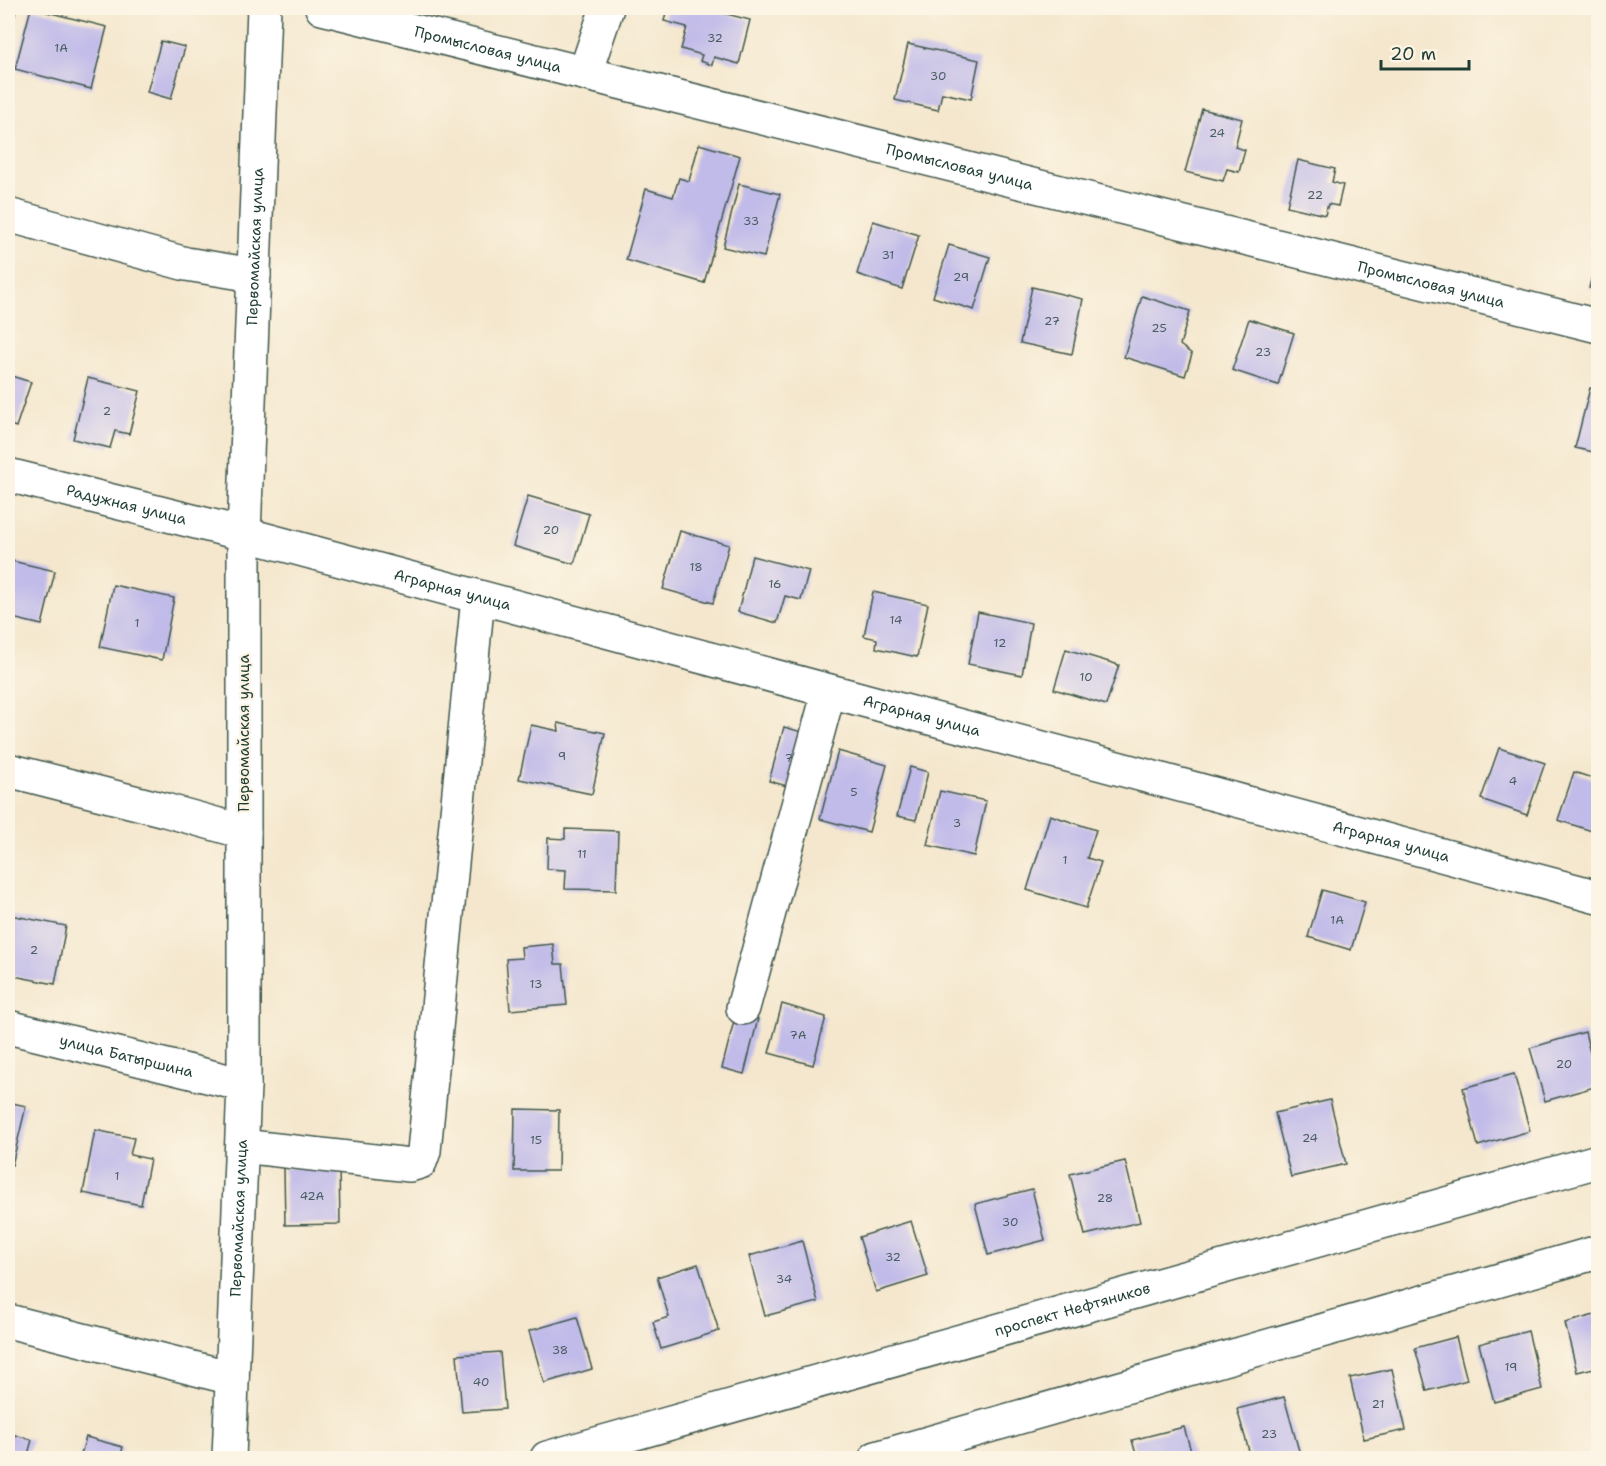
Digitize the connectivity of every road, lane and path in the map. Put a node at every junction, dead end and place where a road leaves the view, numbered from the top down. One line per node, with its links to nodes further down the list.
1 (264, 8): 6 (street, Первомайская улица)
2 (322, 8): 4 (street, Промысловая улица)
3 (607, 8): 4 (street)
4 (585, 73): 7 (street, Промысловая улица)
5 (8, 215): 6 (street)
6 (254, 275): 9 (street, Первомайская улица)
7 (1599, 326)
8 (8, 475): 9 (street, Радужная улица)
9 (244, 534): 10 (street, Аграрная улица); 13 (street, Первомайская улица)
10 (478, 597): 11 (street, Аграрная улица); 18 (street)
11 (829, 691): 14 (street, Аграрная улица); 15 (street)
12 (8, 770): 13 (street)
13 (244, 832): 17 (street, Первомайская улица)
14 (1599, 897)
15 (743, 1008)
16 (8, 1027): 17 (street, улица Батыршина)
17 (244, 1085): 18 (street, Первомайская улица)
18 (242, 1146): 22 (street, Первомайская улица)
19 (1599, 1161): 24 (street, проспект Нефтяников)
20 (1599, 1252): 25 (street)
21 (8, 1321): 22 (street)
22 (232, 1378): 23 (street, Первомайская улица)
23 (230, 1458)
24 (547, 1458)
25 (876, 1458)

